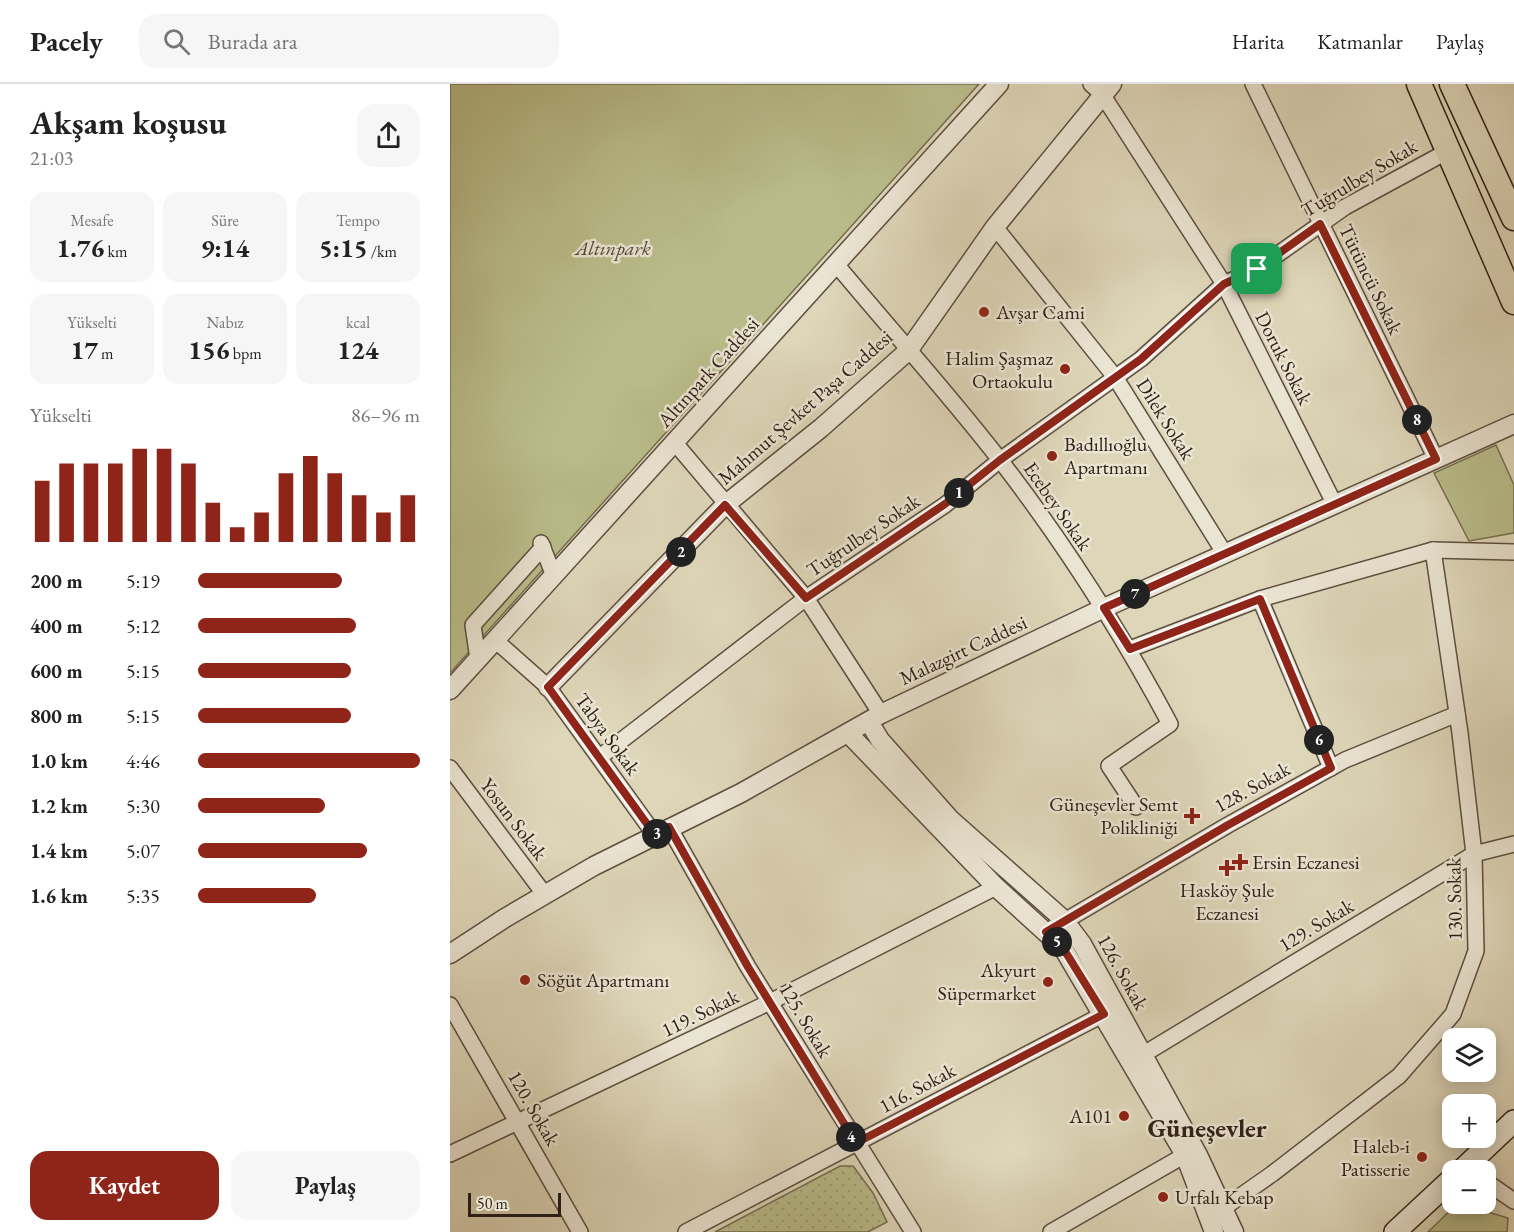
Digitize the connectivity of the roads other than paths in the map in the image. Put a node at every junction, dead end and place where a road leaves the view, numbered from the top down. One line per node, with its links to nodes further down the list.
1 (999, 84): 10 (street, Altınpark Caddesi)
2 (1253, 84): 8 (street, Tütüncü Sokak)
3 (1419, 84): 6 (highway)
4 (1452, 84): 7 (highway)
5 (1102, 88): 9 (street, Mahmut Şevket Paşa Caddesi); 11 (street, Doruk Sokak)
6 (1448, 151): 8 (street, Tuğrulbey Sokak); 12 (highway)
7 (1510, 200)
8 (1320, 224): 11 (street, Tuğrulbey Sokak); 17 (street, Tütüncü Sokak)
9 (995, 227): 13 (street, Mahmut Şevket Paşa Caddesi); 14 (street, Dilek Sokak)
10 (836, 264): 13 (street, Ecebey Sokak); 16 (street, Altınpark Caddesi)
11 (1224, 284): 14 (street, Tuğrulbey Sokak); 20 (street, Doruk Sokak)
12 (1514, 302)
13 (908, 351): 18 (street, Ecebey Sokak); 19 (street, Mahmut Şevket Paşa Caddesi)
14 (1115, 377): 18 (street, Tuğrulbey Sokak); 23 (street, Dilek Sokak)
15 (1514, 424): 17 (street, Malazgirt Caddesi)
16 (675, 443): 19 (street); 24 (street, Altınpark Caddesi)
17 (1436, 459): 20 (street, Malazgirt Caddesi)
18 (1000, 460): 25 (street, Tuğrulbey Sokak); 27 (street, Ecebey Sokak)
19 (725, 505): 25 (street); 31 (street, Mahmut Şevket Paşa Caddesi)
20 (1335, 505): 23 (street, Malazgirt Caddesi)
21 (1433, 550): 22 (street); 26 (street); 33 (street, 130. Sokak)
22 (1514, 552)
23 (1225, 554): 27 (street, Malazgirt Caddesi)
24 (554, 576): 28 (street, Altınpark Caddesi); 30 (street)
25 (806, 598): 34 (street); 36 (street, Tuğrulbey Sokak)
26 (1260, 599): 29 (street); 38 (street)
27 (1104, 608): 29 (street, Ecebey Sokak); 34 (street, Malazgirt Caddesi)
28 (495, 640): 30 (street, Altınpark Caddesi); 31 (street, Tabya Sokak)
29 (1130, 649): 39 (street, Ecebey Sokak)
30 (478, 659): 32 (street, Altınpark Caddesi)
31 (548, 687): 36 (street, Tabya Sokak)
32 (450, 690)
33 (1457, 714): 38 (street, 128. Sokak); 42 (street, 130. Sokak)
34 (875, 718): 35 (street, Malazgirt Caddesi); 45 (street, 126. Sokak)
35 (848, 733): 40 (street, Malazgirt Caddesi); 43 (street, 126. Sokak)
36 (600, 757): 40 (street, Tabya Sokak)
37 (450, 768): 44 (street, Yosun Sokak)
38 (1331, 768): 45 (street, 128. Sokak)
39 (1136, 807)
40 (662, 831): 44 (street, Malazgirt Caddesi); 48 (street, 125. Sokak)
41 (1514, 844): 42 (street, 129. Sokak)
42 (1474, 854): 51 (street, 129. Sokak); 61 (street, 130. Sokak)
43 (996, 887): 46 (street, 126. Sokak); 48 (street, 119. Sokak)
44 (545, 895): 47 (street, Malazgirt Caddesi)
45 (1064, 920): 46 (street, 128. Sokak); 51 (street, 126. Sokak)
46 (1046, 932): 50 (street, 126. Sokak)
47 (450, 954)
48 (770, 1002): 53 (street, 119. Sokak); 54 (street, 125. Sokak)
49 (450, 1005): 53 (street, 120. Sokak)
50 (1104, 1014): 54 (street, 116. Sokak); 56 (street, 126. Sokak)
51 (1144, 1054): 61 (street, 126. Sokak)
52 (1514, 1120): 57 (main road)
53 (519, 1122): 55 (street, 119. Sokak); 62 (street, 120. Sokak)
54 (856, 1143): 63 (street, 116. Sokak); 64 (street, 125. Sokak)
55 (450, 1154)
56 (1185, 1155): 65 (street); 66 (street, 126. Sokak)
57 (1474, 1160)
58 (1496, 1188): 60 (street)
59 (1442, 1190): 68 (main road)
60 (1514, 1202)
61 (1222, 1209): 67 (street, 126. Sokak)
62 (580, 1232)
63 (686, 1232)
64 (913, 1232)
65 (1051, 1232)
66 (1214, 1232)
67 (1234, 1232)
68 (1395, 1232)

